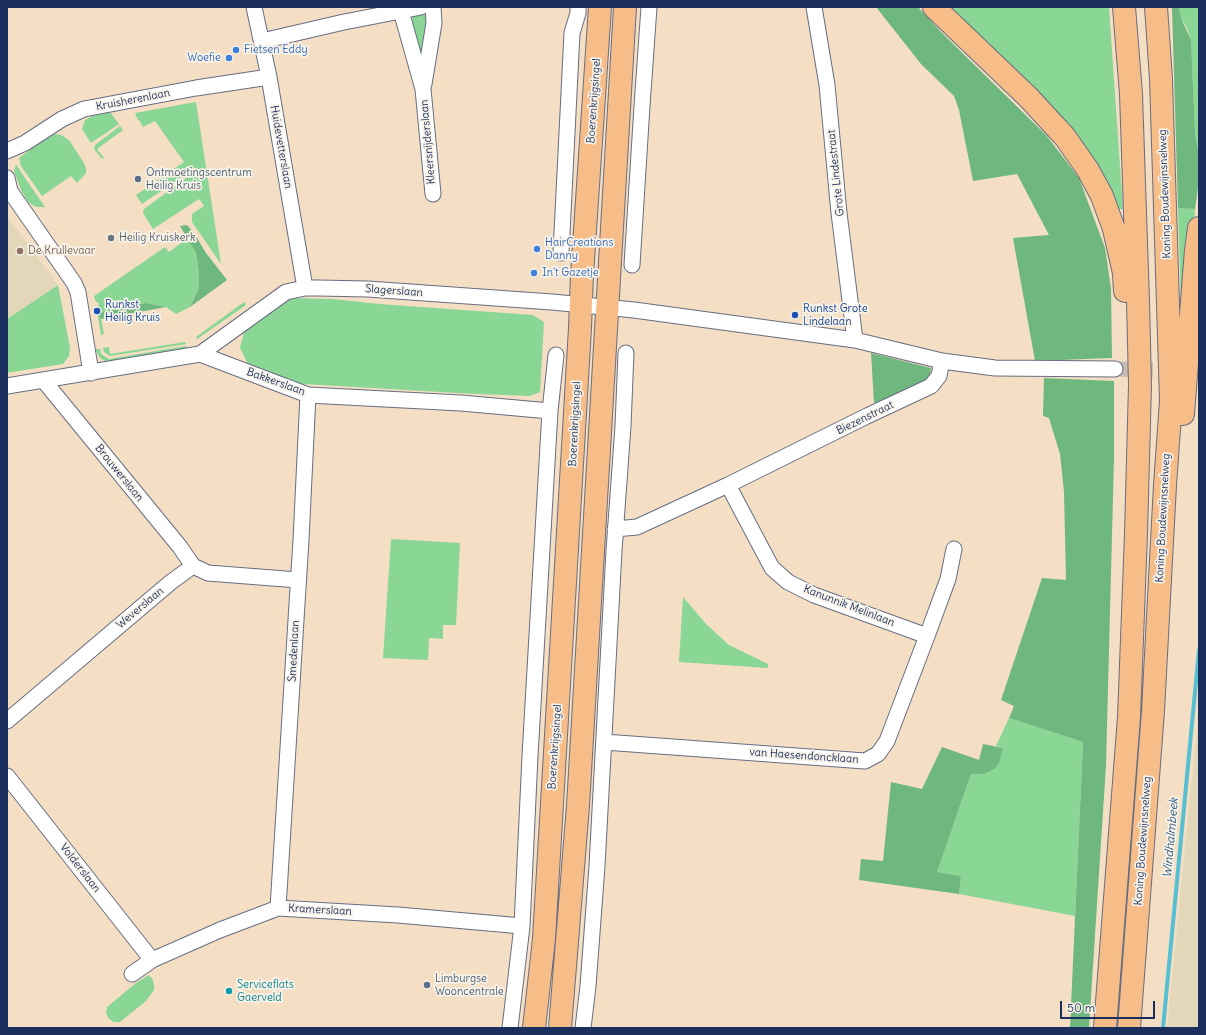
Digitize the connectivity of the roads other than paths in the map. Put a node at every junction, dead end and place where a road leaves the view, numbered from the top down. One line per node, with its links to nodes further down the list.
1 (254, 7): 14 (street, Huidevetterslaan)
2 (421, 7): 11 (street)
3 (433, 7): 16 (street, Kleersnijderslaan)
4 (600, 7): 13 (highway, Boerenkrijgsingel)
5 (626, 7): 21 (highway)
6 (649, 7): 19 (street)
7 (814, 7): 28 (street, Grote Lindestraat)
8 (934, 7): 36 (highway)
9 (1124, 7): 36 (highway, Koning Boudewijnsnelweg)
10 (1156, 7): 42 (highway, Koning Boudewijnsnelweg)
11 (401, 10): 14 (street); 16 (street, Kleersnijderslaan)
12 (578, 10): 13 (street); 23 (street)
13 (598, 32): 26 (highway, Boerenkrijgsingel)
14 (262, 41): 15 (street, Huidevetterslaan)
15 (269, 77): 17 (street, Kruisherenlaan); 25 (street, Huidevetterslaan)
16 (423, 89): 20 (street, Kleersnijderslaan)
17 (7, 151)
18 (7, 178): 34 (street)
19 (637, 184): 21 (street); 24 (street)
20 (433, 194)
21 (613, 211): 27 (highway)
22 (1199, 228): 42 (highway)
23 (561, 253)
24 (632, 265)
25 (305, 288): 26 (street, Slagerslaan); 30 (street, Slagerslaan)
26 (582, 305): 27 (street, Slagerslaan); 52 (highway, Boerenkrijgsingel)
27 (607, 307): 28 (street); 40 (highway)
28 (855, 340): 32 (street)
29 (626, 353): 43 (street)
30 (200, 354): 34 (street); 38 (street, Bakkerslaan)
31 (556, 355): 39 (street)
32 (942, 361): 33 (street); 41 (street, Biezenstraat)
33 (1115, 369)
34 (91, 373): 35 (street)
35 (44, 380): 37 (street); 46 (street, Brouwerslaan)
36 (1140, 385): 62 (highway, Koning Boudewijnsnelweg)
37 (7, 386)
38 (308, 395): 39 (street, Bakkerslaan); 47 (street, Smedenlaan)
39 (550, 411): 53 (street)
40 (598, 453): 43 (street); 60 (highway)
41 (728, 485): 44 (street, Biezenstraat); 48 (street, Kanunnik Melinlaan)
42 (1165, 485): 63 (highway, Koning Boudewijnsnelweg)
43 (620, 489): 44 (street)
44 (616, 529): 50 (street)
45 (954, 549): 48 (street, van Haesendoncklaan)
46 (193, 566): 47 (street); 49 (street, Weverslaan)
47 (298, 580): 54 (street, Smedenlaan)
48 (927, 636): 50 (street, van Haesendoncklaan)
49 (7, 721)
50 (604, 742): 61 (street)
51 (7, 776): 56 (street, Volderslaan)
52 (551, 816): 53 (street); 59 (highway, Boerenkrijgsingel)
53 (526, 836): 55 (street)
54 (278, 908): 55 (street, Kramerslaan); 56 (street, Kramerslaan)
55 (522, 926): 58 (street)
56 (152, 960): 57 (street, Kramerslaan)
57 (132, 974)
58 (510, 1028)
59 (534, 1028)
60 (560, 1028)
61 (583, 1028)
62 (1105, 1028)
63 (1129, 1028)

